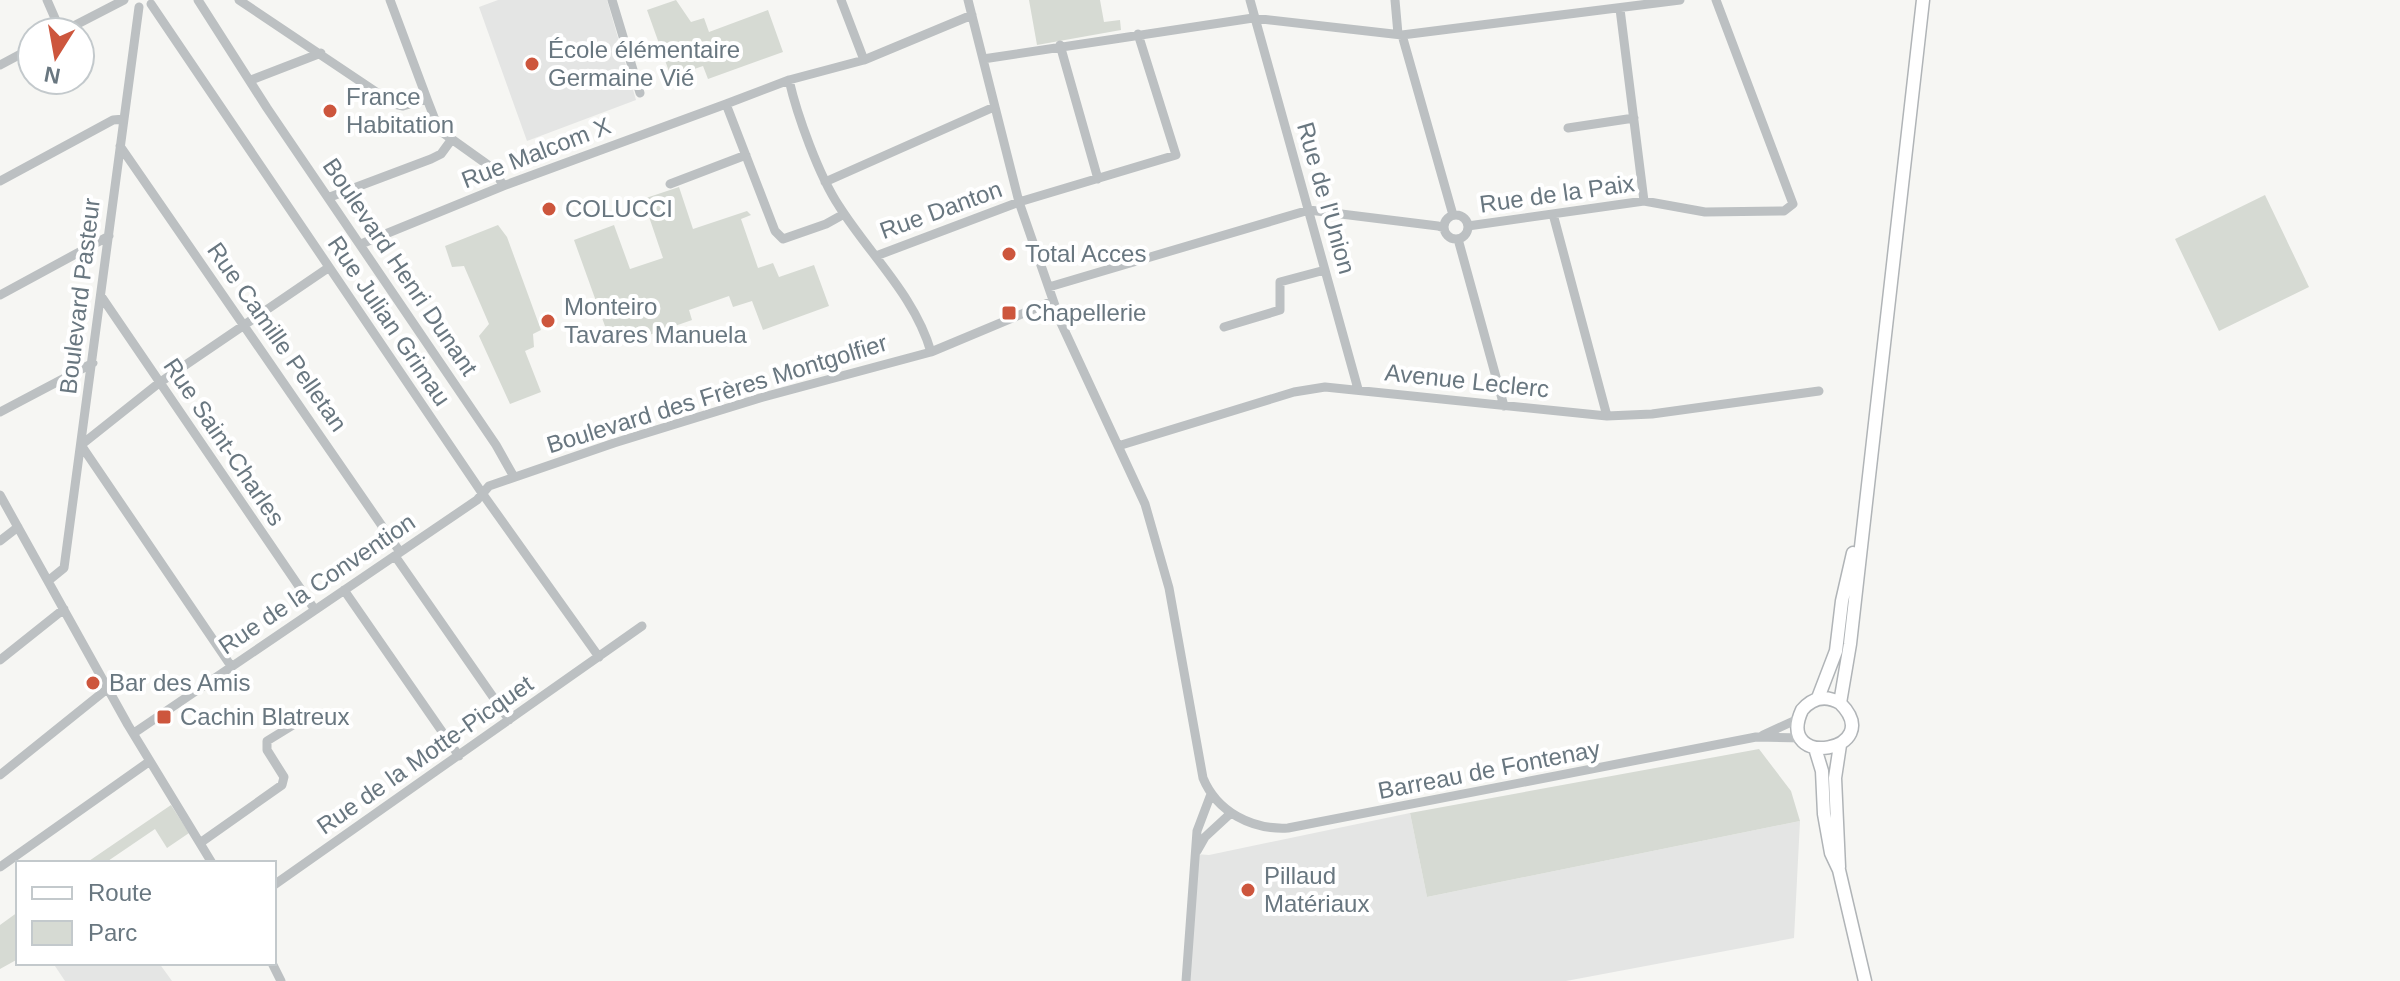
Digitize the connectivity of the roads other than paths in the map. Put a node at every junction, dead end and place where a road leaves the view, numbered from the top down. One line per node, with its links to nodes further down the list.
1 (126, 0): 14 (street); 17 (street)
2 (198, 0): 25 (street, Boulevard Henri Dunant)
3 (239, 0): 22 (street)
4 (390, 0): 28 (street)
5 (612, 0): 27 (street)
6 (841, 0): 24 (street)
7 (968, 0): 16 (street)
8 (1250, 0): 18 (street, Rue de l'Union)
9 (1395, 0): 20 (street)
10 (1680, 0): 15 (street)
11 (1716, 0): 43 (street, Rue de la Paix)
12 (1923, 0): 73 (main road)
13 (153, 2): 14 (street); 55 (street, Rue Julian Grimau)
14 (139, 7): 32 (street, Boulevard Pasteur)
15 (1620, 9): 20 (street); 31 (street)
16 (972, 15): 23 (street); 24 (street, Rue Malcom X)
17 (94, 16)
18 (1253, 18): 19 (street); 20 (street); 45 (street, Rue de l'Union)
19 (1138, 34): 21 (street); 37 (street, Rue Danton)
20 (1400, 34): 48 (street)
21 (1060, 45): 23 (street); 37 (street)
22 (321, 53): 25 (street); 28 (street)
23 (983, 59): 30 (street)
24 (864, 60): 26 (street, Rue Malcom X)
25 (251, 80): 42 (street, Boulevard Henri Dunant)
26 (789, 80): 29 (street, Rue Malcom X); 39 (street)
27 (640, 93)
28 (427, 99): 34 (street)
29 (726, 104): 36 (street); 41 (street, Rue Malcom X)
30 (994, 107): 39 (street); 44 (street)
31 (1634, 118): 33 (street); 43 (street)
32 (124, 119): 35 (street, Boulevard Pasteur); 38 (street)
33 (1568, 128)
34 (452, 139): 41 (street); 42 (street)
35 (120, 146): 51 (street, Boulevard Pasteur); 61 (street, Rue Camille Pelletan)
36 (746, 155): 40 (street); 46 (street)
37 (1098, 179): 44 (street, Rue Danton)
38 (0, 181)
39 (825, 182): 46 (street)
40 (670, 184)
41 (503, 186): 53 (street, Rue Malcom X)
42 (330, 197): 53 (street, Boulevard Henri Dunant)
43 (1644, 201): 47 (street, Rue de la Paix)
44 (1019, 202): 54 (street, Rue Danton); 57 (street)
45 (1309, 210): 50 (street); 56 (street, Rue de l'Union); 57 (street)
46 (844, 214): 54 (street)
47 (1553, 214): 49 (street, Rue de la Paix); 70 (street)
48 (1453, 215): 49 (street); 50 (street)
49 (1468, 226): 52 (street)
50 (1444, 228): 52 (street)
51 (109, 236): 58 (street); 59 (street, Boulevard Pasteur)
52 (1458, 239): 68 (street)
53 (361, 244): 74 (street, Boulevard Henri Dunant)
54 (876, 256): 63 (street)
55 (328, 268): 61 (street); 75 (street, Rue Julian Grimau)
56 (1325, 270): 62 (street); 66 (street, Rue de l'Union)
57 (1049, 287): 60 (street)
58 (0, 295)
59 (101, 296): 64 (street, Boulevard Pasteur); 65 (street, Rue Saint-Charles)
60 (1053, 301): 63 (street, Boulevard des Frères Montgolfier); 72 (street)
61 (245, 326): 65 (street); 79 (street, Rue Camille Pelletan)
62 (1224, 327)
63 (931, 352): 74 (street, Boulevard des Frères Montgolfier)
64 (93, 363): 69 (street); 71 (street, Boulevard Pasteur)
65 (159, 383): 71 (street); 83 (street, Rue Saint-Charles)
66 (1358, 389): 68 (street, Avenue Leclerc); 72 (street, Avenue Leclerc)
67 (1819, 391): 70 (street, Avenue Leclerc)
68 (1504, 406): 70 (street, Avenue Leclerc)
69 (0, 412)
70 (1607, 416)
71 (81, 445): 80 (street, Boulevard Pasteur); 87 (street)
72 (1118, 446): 102 (street)
73 (1867, 475): 89 (main road); 90 (main road)
74 (514, 477): 75 (street, Boulevard des Frères Montgolfier)
75 (482, 493): 79 (street, Rue de la Convention); 85 (street, Rue Julian Grimau)
76 (0, 495): 77 (street)
77 (18, 527): 78 (street); 80 (street)
78 (0, 541)
79 (398, 554): 81 (street, Rue de la Convention); 93 (street, Rue Camille Pelletan)
80 (48, 581): 82 (street)
81 (344, 590): 83 (street, Rue de la Convention); 99 (street)
82 (64, 609): 86 (street); 88 (street)
83 (315, 610): 87 (street, Rue de la Convention)
84 (642, 626): 85 (street, Rue de la Motte-Picquet)
85 (599, 657): 93 (street, Rue de la Motte-Picquet)
86 (0, 660)
87 (231, 666): 94 (street, Rue de la Convention)
88 (107, 689): 94 (street); 101 (street)
89 (1818, 698): 90 (main road); 92 (main road)
90 (1840, 703): 97 (main road)
91 (311, 714): 104 (street)
92 (1798, 719): 95 (street, Barreau de Fontenay); 96 (main road)
93 (509, 720): 99 (street, Rue de la Motte-Picquet)
94 (134, 733): 100 (street)
95 (1756, 737): 96 (street, Barreau de Fontenay); 103 (street, Barreau de Fontenay)
96 (1803, 738): 98 (main road)
97 (1840, 745): 98 (main road); 108 (main road)
98 (1815, 748): 108 (main road)
99 (459, 756): 109 (street, Rue de la Motte-Picquet)
100 (150, 761): 104 (street); 107 (street)
101 (0, 775)
102 (1211, 794): 103 (street); 105 (street)
103 (1231, 813): 105 (street)
104 (200, 843): 106 (street)
105 (1195, 854): 110 (street)
106 (211, 861)
107 (0, 867)
108 (1839, 870): 111 (main road)
109 (276, 884)
110 (1186, 981)
111 (1865, 981)

